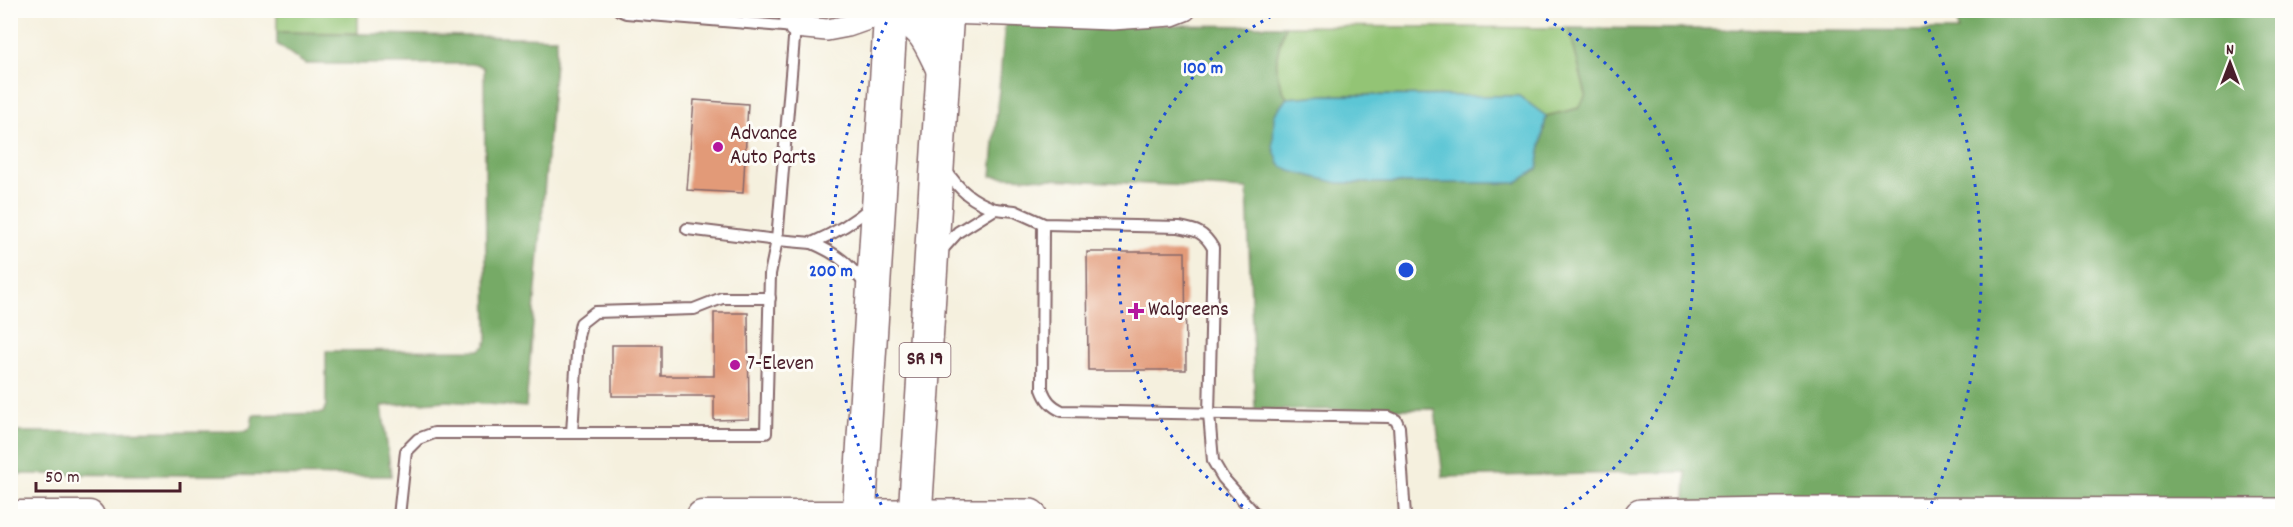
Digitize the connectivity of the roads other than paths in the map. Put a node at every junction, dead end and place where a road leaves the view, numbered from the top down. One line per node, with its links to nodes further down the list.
1 (619, 10): 5 (lane)
2 (1185, 10): 4 (street)
3 (891, 11): 6 (street); 7 (main road); 9 (main road, SR 19)
4 (947, 12): 7 (main road, SR 19)
5 (670, 14): 6 (lane)
6 (789, 21): 13 (lane)
7 (944, 70): 8 (main road, SR 19)
8 (938, 159): 10 (lane); 15 (main road, SR 19)
9 (879, 200): 14 (lane); 16 (main road, SR 19)
10 (995, 209): 11 (lane); 15 (lane)
11 (1043, 224): 18 (lane); 18 (lane)
12 (687, 229): 13 (lane)
13 (777, 240): 14 (lane); 17 (lane)
14 (812, 243): 16 (lane)
15 (932, 263): 27 (main road, SR 19)
16 (873, 292): 26 (main road, SR 19)
17 (770, 298): 19 (lane); 19 (lane)
18 (1209, 414): 29 (lane); 30 (lane)
19 (572, 433): 24 (lane)
20 (2283, 515): 31 (main road)
21 (10, 516): 22 (main road)
22 (23, 516): 23 (main road)
23 (89, 516)
24 (399, 516)
25 (702, 516): 26 (main road)
26 (859, 516): 27 (main road)
27 (915, 516): 28 (main road)
28 (1030, 516)
29 (1257, 516)
30 (1405, 516)
31 (1641, 516)

